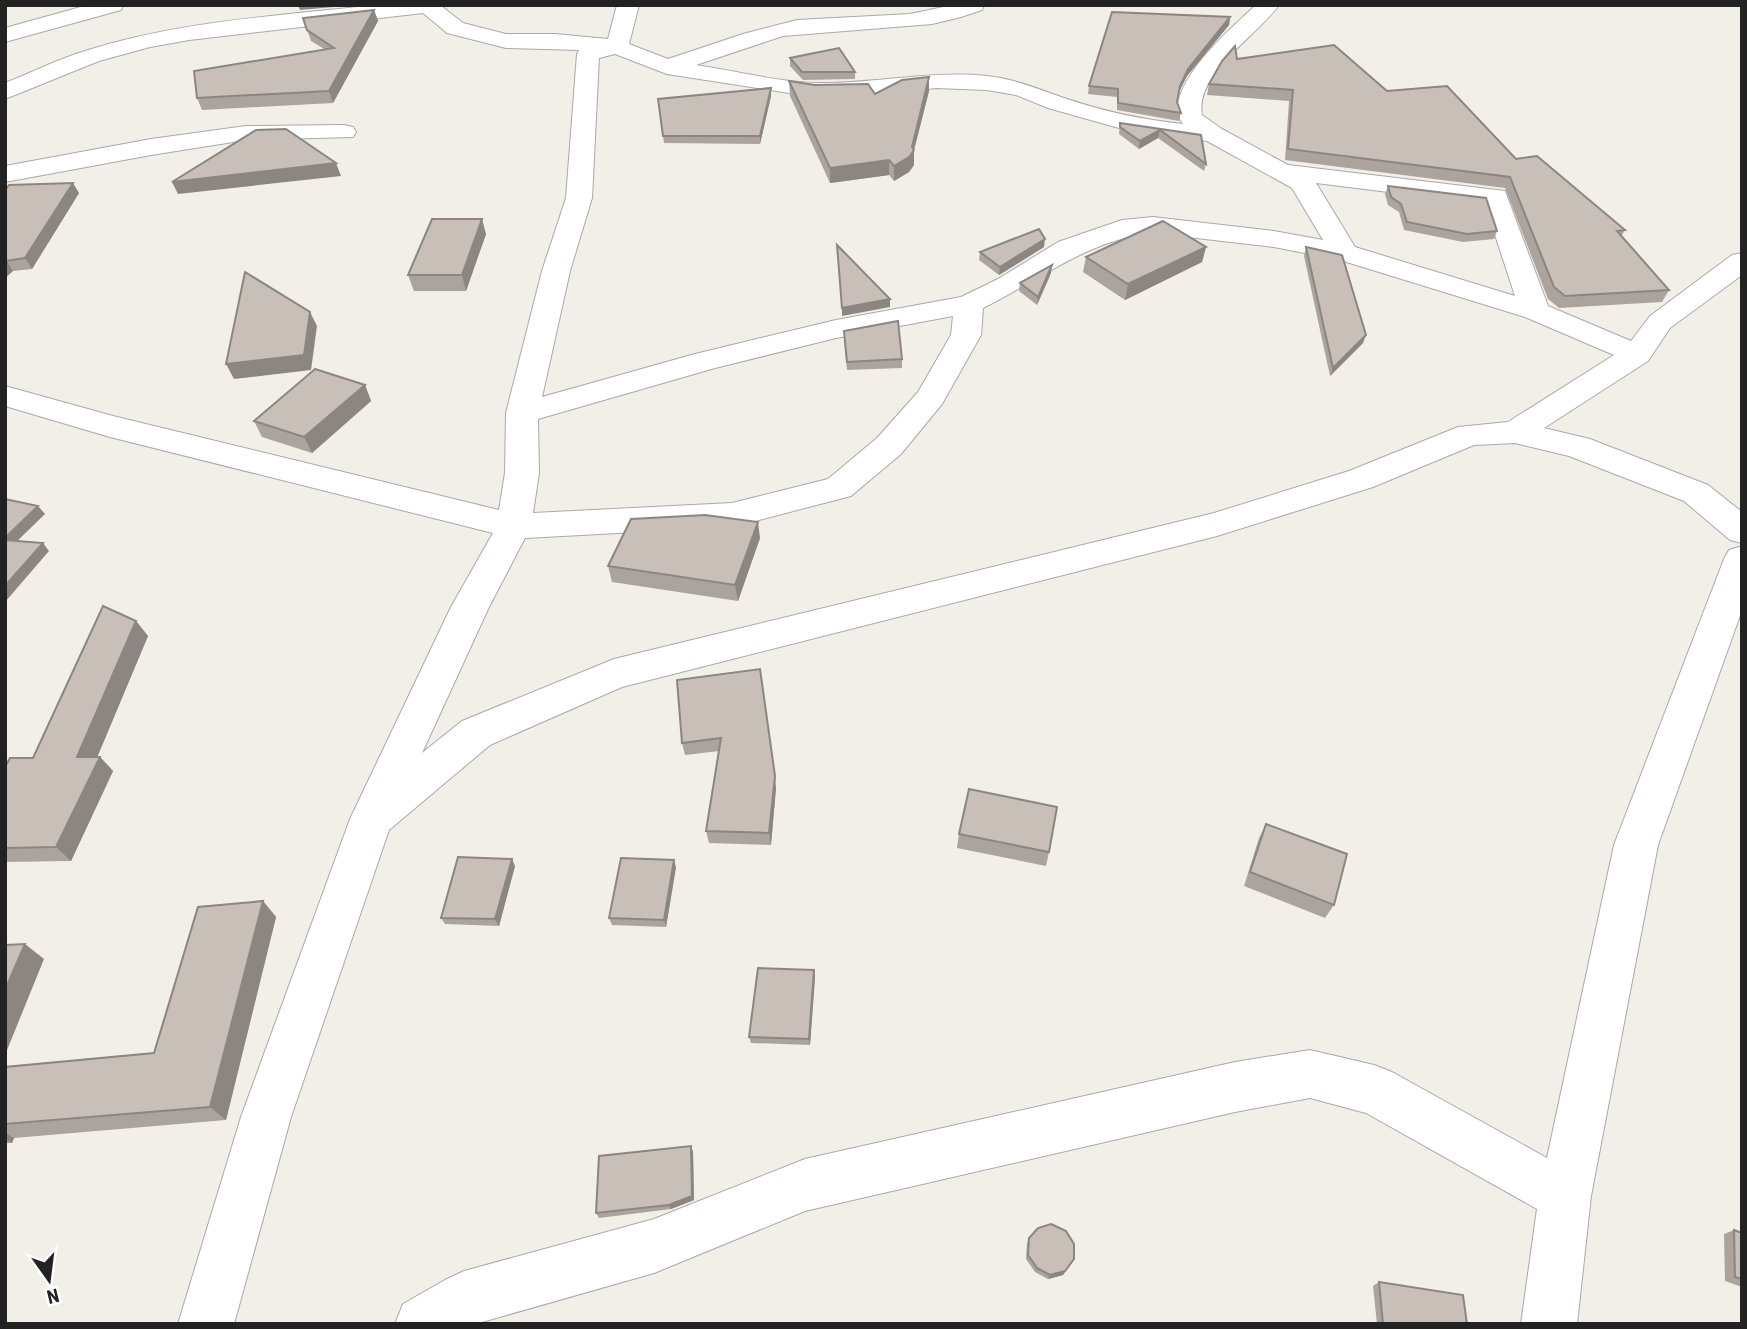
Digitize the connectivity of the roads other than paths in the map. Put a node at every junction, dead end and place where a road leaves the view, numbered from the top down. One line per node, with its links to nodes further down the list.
1 (113, 5): 6 (street)
2 (628, 5): 7 (street)
3 (974, 5): 8 (street)
4 (1269, 5): 11 (street)
5 (426, 6): 7 (street); 9 (street)
6 (5, 34)
7 (617, 47): 8 (street); 20 (street)
8 (667, 67): 11 (street)
9 (5, 92)
10 (344, 132): 13 (street)
11 (1213, 134): 12 (street)
12 (1286, 172): 14 (street); 17 (street)
13 (5, 174)
14 (1345, 253): 16 (street); 17 (street)
15 (1742, 261): 18 (street)
16 (969, 304): 20 (street); 22 (street)
17 (1535, 311): 18 (street)
18 (1637, 354): 21 (street)
19 (5, 396): 22 (street)
20 (522, 413): 22 (street)
21 (1516, 432): 23 (street); 25 (street)
22 (514, 526): 25 (street)
23 (1742, 531)
24 (1742, 559): 26 (street)
25 (371, 819): 27 (street)
26 (1565, 1196): 28 (street); 29 (street)
27 (206, 1324)
28 (423, 1324)
29 (1549, 1324)

